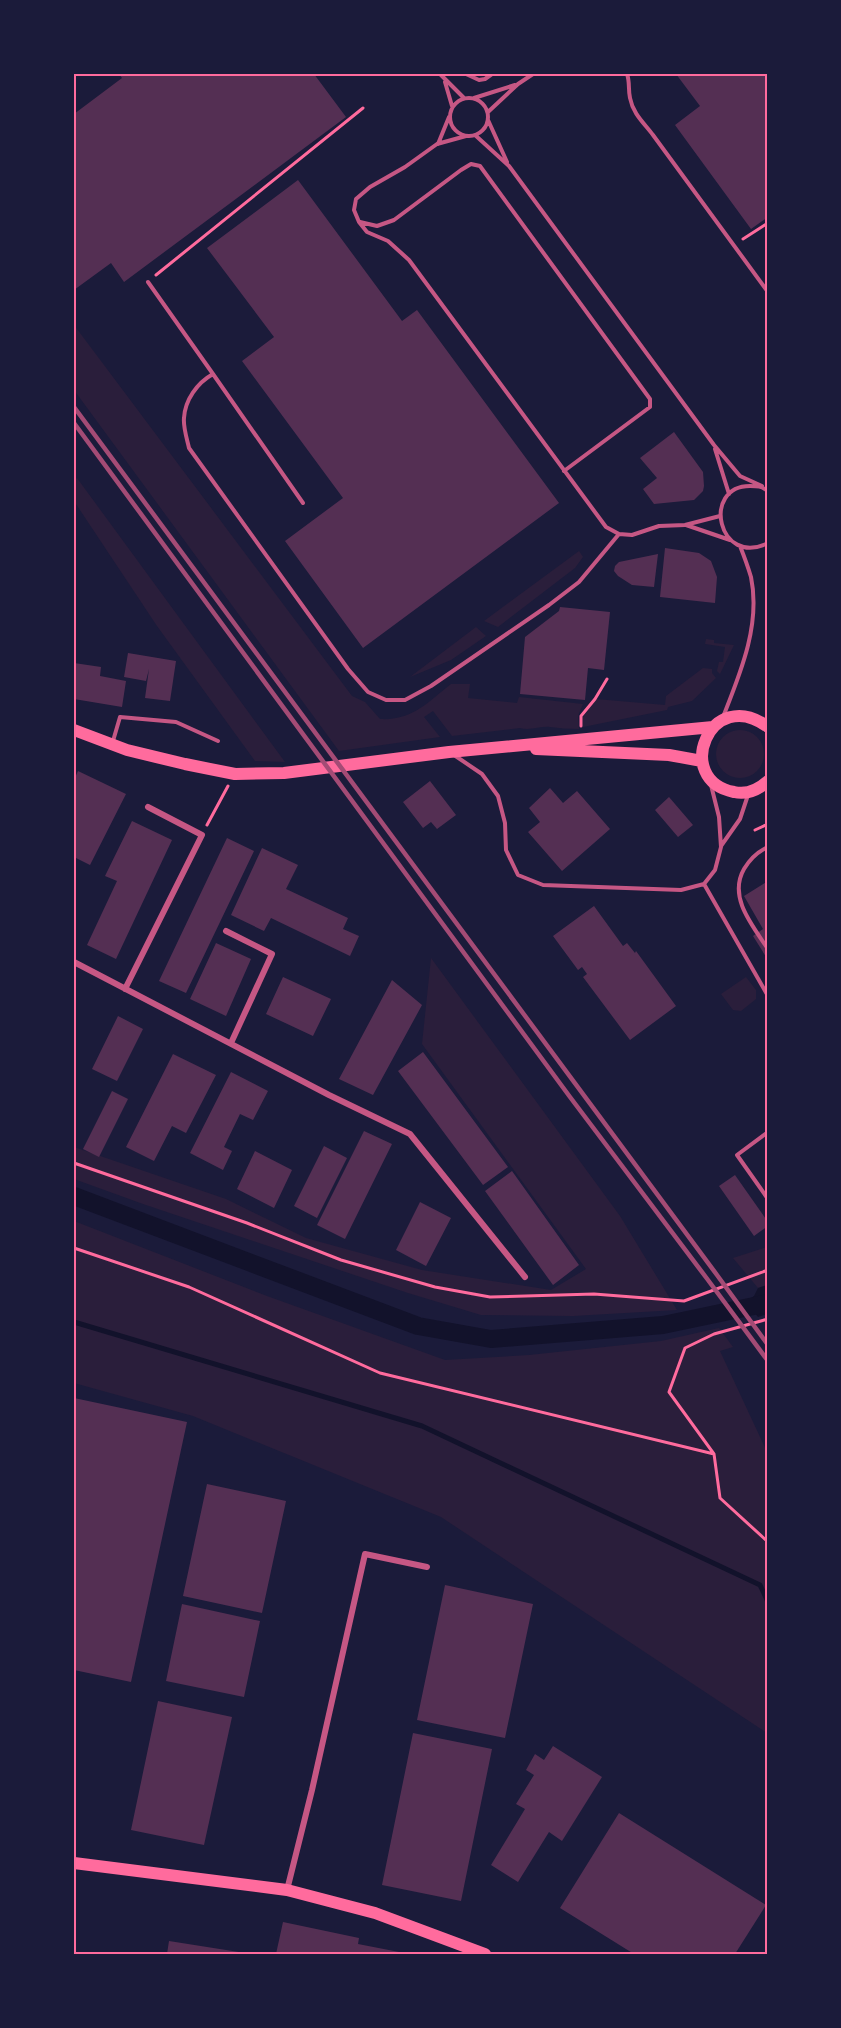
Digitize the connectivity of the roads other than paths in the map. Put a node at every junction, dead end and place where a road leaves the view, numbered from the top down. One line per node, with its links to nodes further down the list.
1 (440, 74): 6 (lane)
2 (466, 74): 3 (lane)
3 (492, 74)
4 (532, 74): 7 (lane)
5 (627, 74): 20 (lane)
6 (445, 81): 8 (lane); 10 (lane)
7 (518, 84): 9 (lane); 11 (lane)
8 (464, 98): 9 (lane); 10 (lane)
9 (474, 98): 11 (lane)
10 (453, 106): 12 (lane)
11 (488, 113): 13 (lane)
12 (450, 114): 15 (lane); 16 (lane)
13 (488, 119): 14 (lane); 17 (lane)
14 (475, 135): 15 (lane); 17 (lane)
15 (466, 136): 16 (lane)
16 (437, 144): 18 (lane)
17 (509, 166): 22 (lane)
18 (359, 222): 23 (lane); 23 (lane)
19 (148, 282): 21 (lane)
20 (768, 292)
21 (213, 375): 27 (lane); 30 (lane)
22 (714, 445): 24 (lane); 26 (lane)
23 (564, 471): 30 (lane)
24 (762, 486): 25 (lane); 26 (lane)
25 (768, 491)
26 (729, 494): 28 (lane)
27 (303, 503)
28 (720, 516): 29 (lane); 31 (lane)
29 (685, 525): 30 (lane); 31 (lane)
30 (619, 534)
31 (730, 540): 33 (lane)
32 (768, 543): 33 (lane)
33 (740, 546): 34 (lane)
34 (717, 724): 35 (main road); 39 (main road); 41 (main road)
35 (768, 727)
36 (74, 730): 38 (main road)
37 (218, 741): 38 (lane)
38 (112, 745): 40 (main road)
39 (490, 747): 40 (main road); 41 (main road)
40 (448, 752): 48 (lane)
41 (702, 761): 42 (main road)
42 (710, 778): 44 (main road); 46 (lane)
43 (766, 786): 44 (main road)
44 (749, 792): 46 (lane)
45 (148, 807): 52 (street)
46 (721, 847): 48 (lane)
47 (768, 847): 50 (lane)
48 (704, 884): 53 (lane)
49 (226, 931): 54 (street)
50 (768, 949)
51 (74, 962): 52 (street)
52 (126, 989): 54 (street)
53 (768, 996)
54 (231, 1043): 57 (street)
55 (768, 1132): 56 (lane)
56 (768, 1199)
57 (525, 1277)
58 (427, 1567): 60 (street)
59 (74, 1863): 60 (main road)
60 (287, 1890): 61 (main road)
61 (485, 1954)

